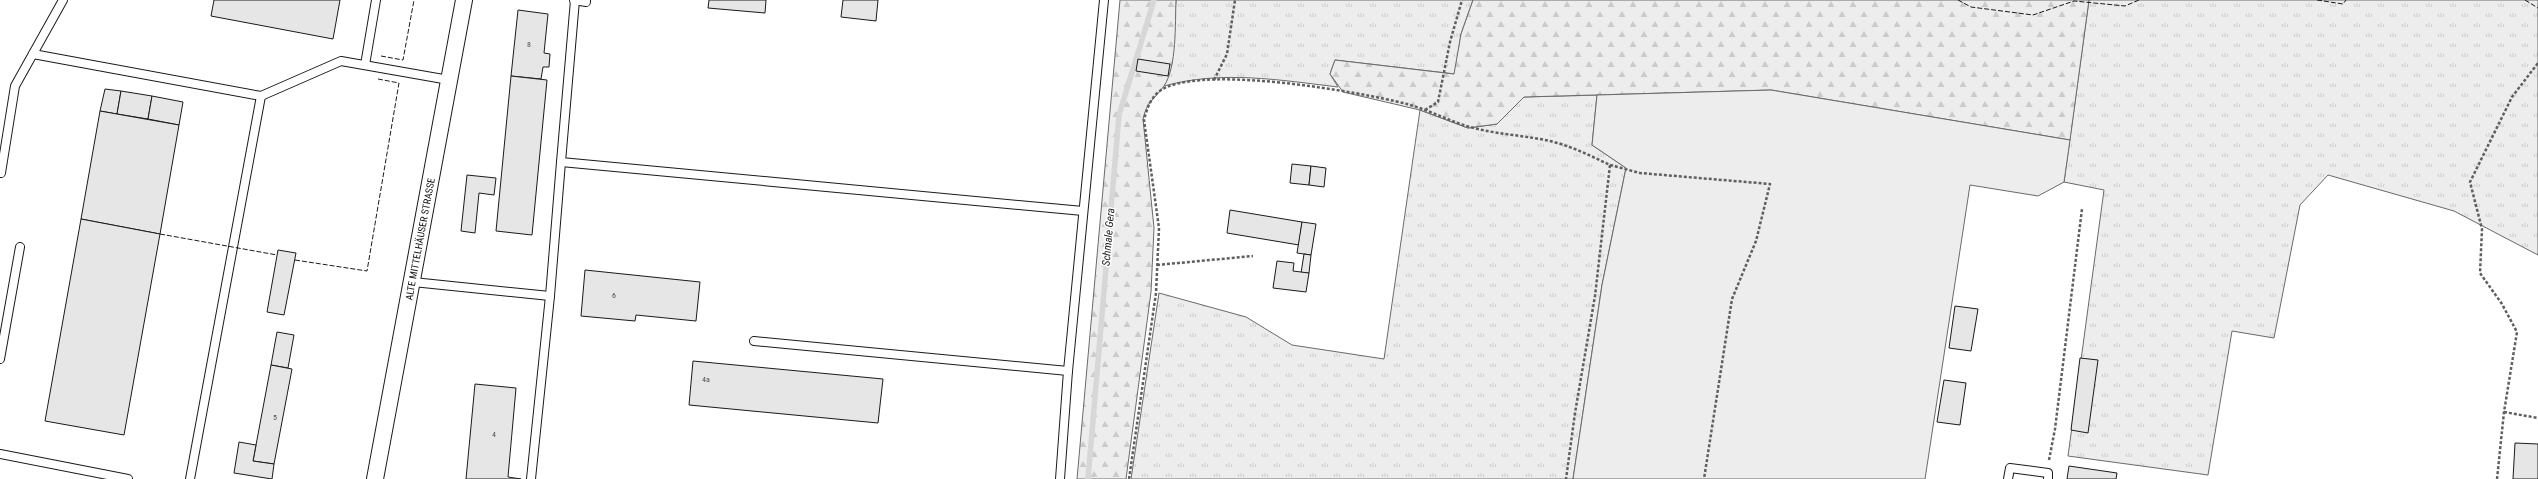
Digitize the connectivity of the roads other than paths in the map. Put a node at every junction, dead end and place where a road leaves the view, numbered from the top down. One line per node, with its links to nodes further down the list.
1 (63, 0): 7 (lane)
2 (376, 0): 8 (lane)
3 (464, 0): 9 (street, ALTE MITTELHÄUSER STRASSE)
4 (574, 0): 5 (lane); 11 (lane)
5 (586, 0)
6 (1104, 0): 13 (lane)
7 (33, 54): 10 (lane); 12 (lane)
8 (365, 65): 9 (lane); 10 (lane)
9 (449, 80): 15 (street, ALTE MITTELHÄUSER STRASSE)
10 (261, 96): 23 (lane)
11 (561, 162): 13 (lane); 16 (lane)
12 (1, 173)
13 (1083, 211): 19 (lane)
14 (20, 247): 18 (lane)
15 (413, 282): 16 (lane); 24 (street, ALTE MITTELHÄUSER STRASSE)
16 (550, 296): 25 (lane)
17 (754, 341): 19 (lane)
18 (0, 359)
19 (1068, 371): 26 (lane)
20 (0, 454): 22 (lane)
21 (2048, 476): 27 (lane)
22 (128, 479)
23 (190, 479)
24 (375, 479)
25 (531, 479)
26 (1060, 479)
27 (2008, 479)

